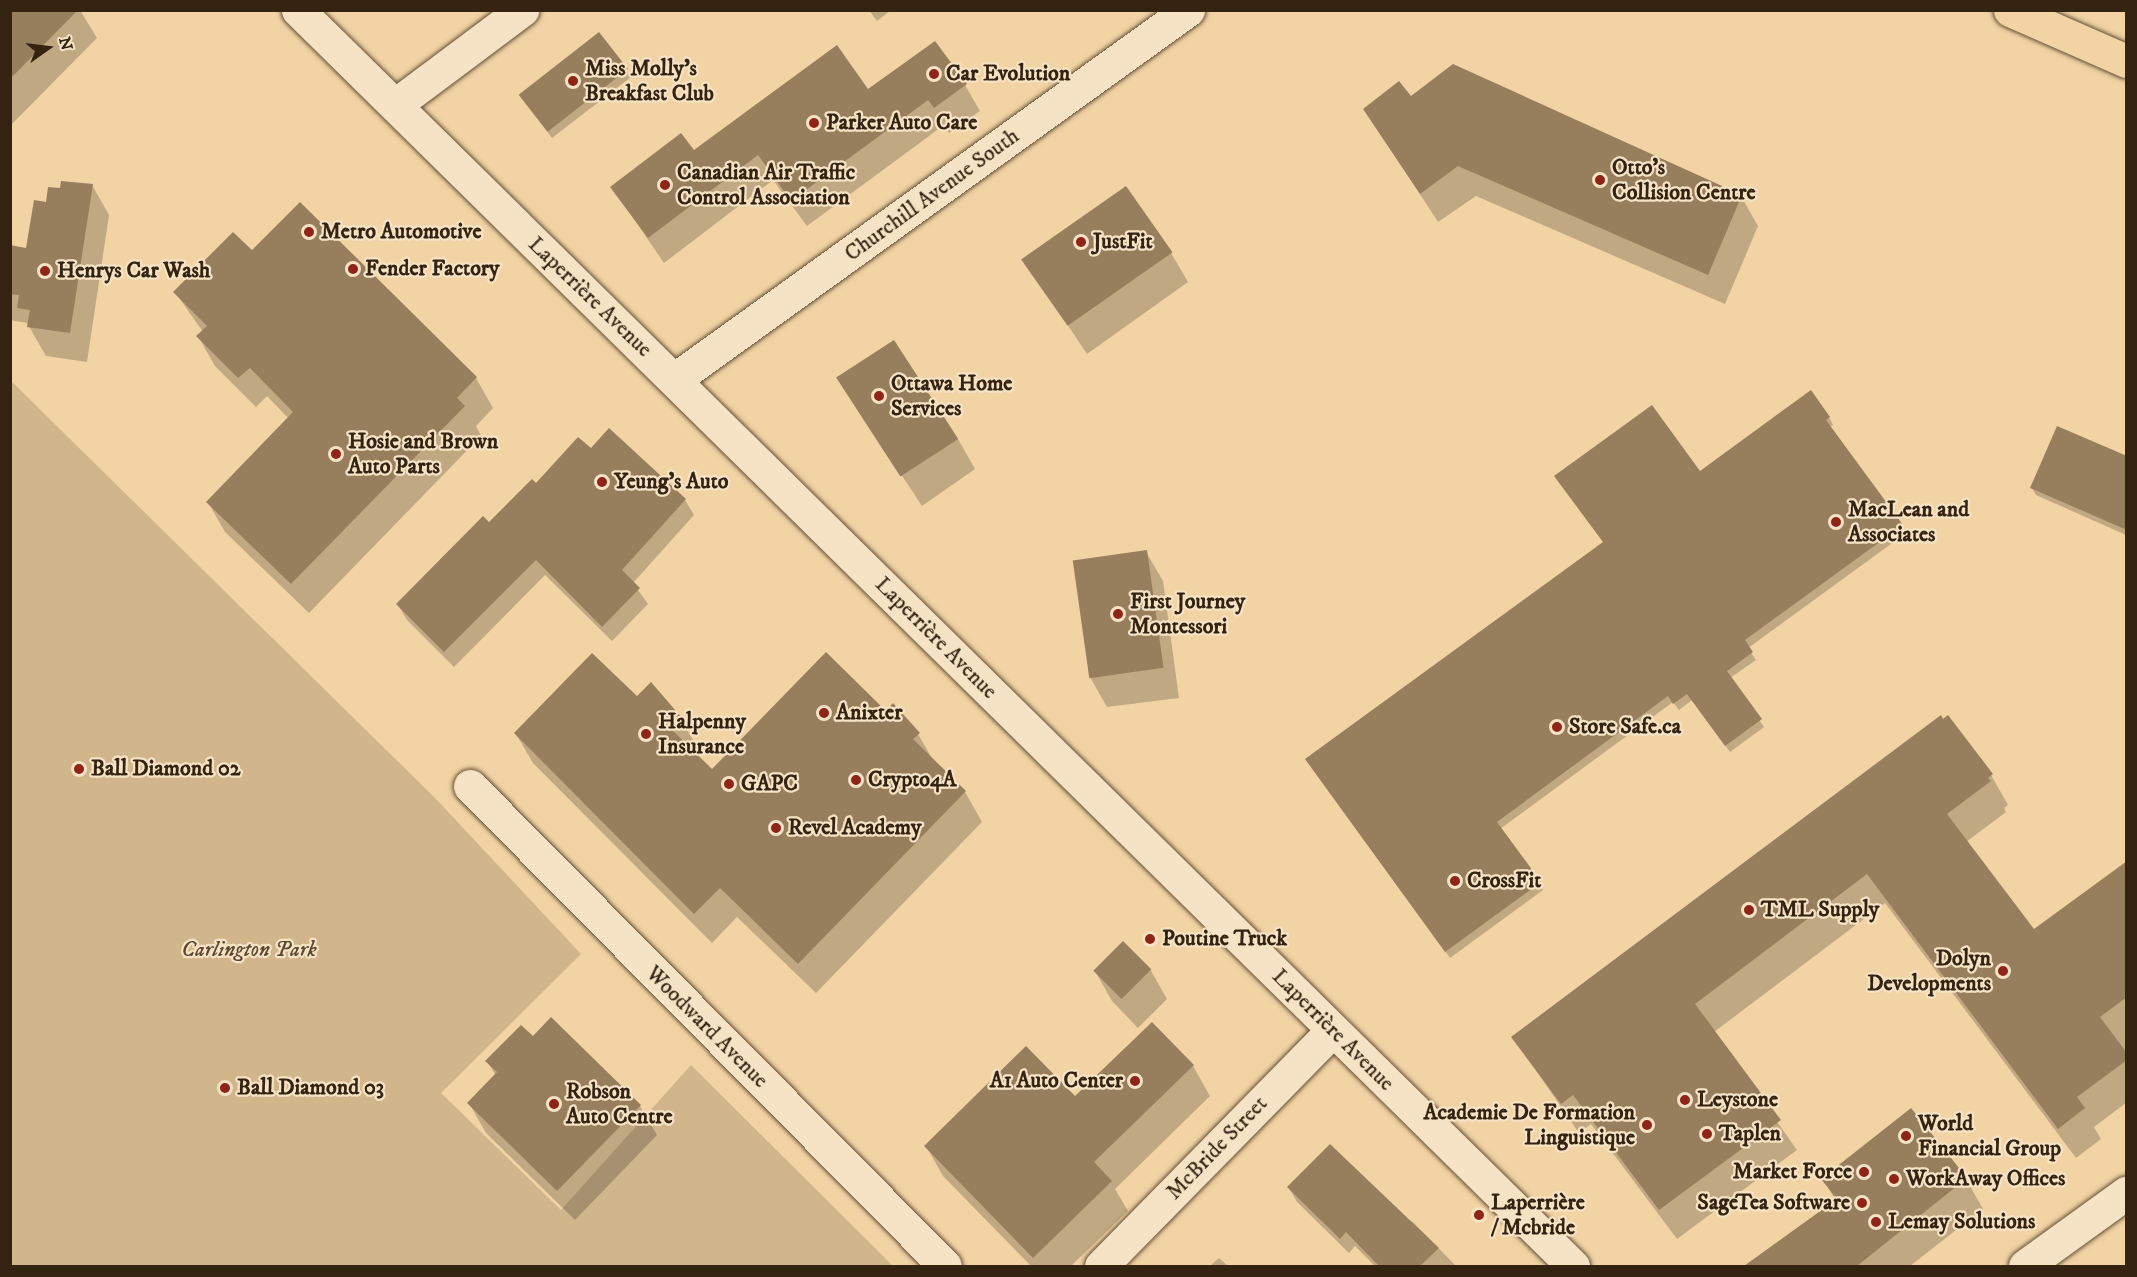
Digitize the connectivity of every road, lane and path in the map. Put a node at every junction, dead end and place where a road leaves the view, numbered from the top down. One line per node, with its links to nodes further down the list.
1 (298, 10): 6 (street, Laperrière Avenue)
2 (522, 10): 6 (street)
3 (1188, 10): 7 (street, Churchill Avenue South)
4 (2010, 10): 5 (highway)
5 (2127, 61)
6 (395, 105): 7 (street, Laperrière Avenue)
7 (675, 380): 9 (street, Laperrière Avenue)
8 (470, 786): 11 (street, Woodward Avenue)
9 (1333, 1030): 12 (street, McBride Street); 13 (street, Laperrière Avenue)
10 (2127, 1192): 14 (street)
11 (945, 1266)
12 (1101, 1266)
13 (1573, 1266)
14 (2025, 1266)

